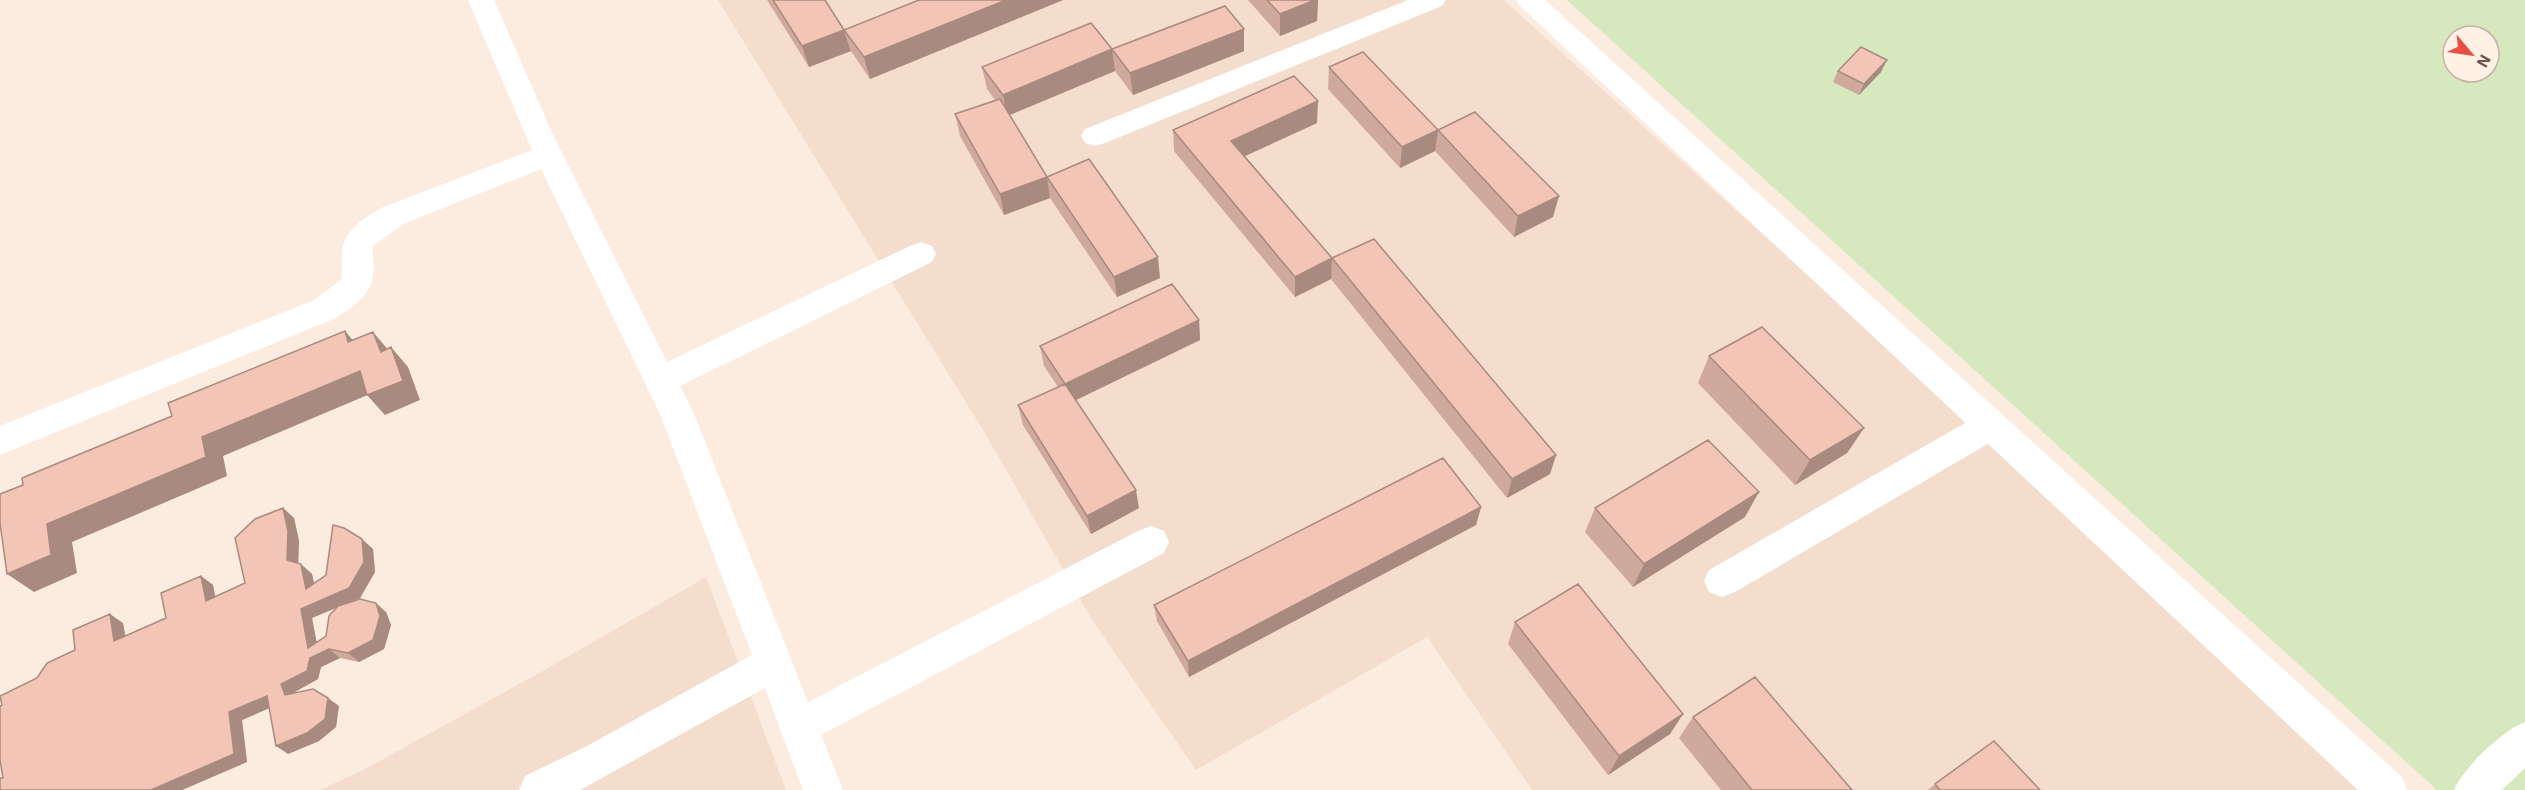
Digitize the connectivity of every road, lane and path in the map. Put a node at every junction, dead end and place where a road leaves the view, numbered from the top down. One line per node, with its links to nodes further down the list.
1 (481, 0): 5 (street)
2 (1433, 0): 4 (street)
3 (1530, 0): 8 (street)
4 (1095, 136)
5 (549, 155): 7 (street); 9 (street)
6 (921, 255): 7 (street)
7 (661, 380): 12 (street)
8 (1990, 424): 11 (street); 17 (street)
9 (0, 441)
10 (1151, 542): 13 (street)
11 (1722, 581)
12 (774, 663): 13 (street); 15 (street)
13 (799, 727): 16 (street)
14 (2525, 741): 18 (street)
15 (539, 790)
16 (823, 790)
17 (2387, 790)
18 (2474, 790)

